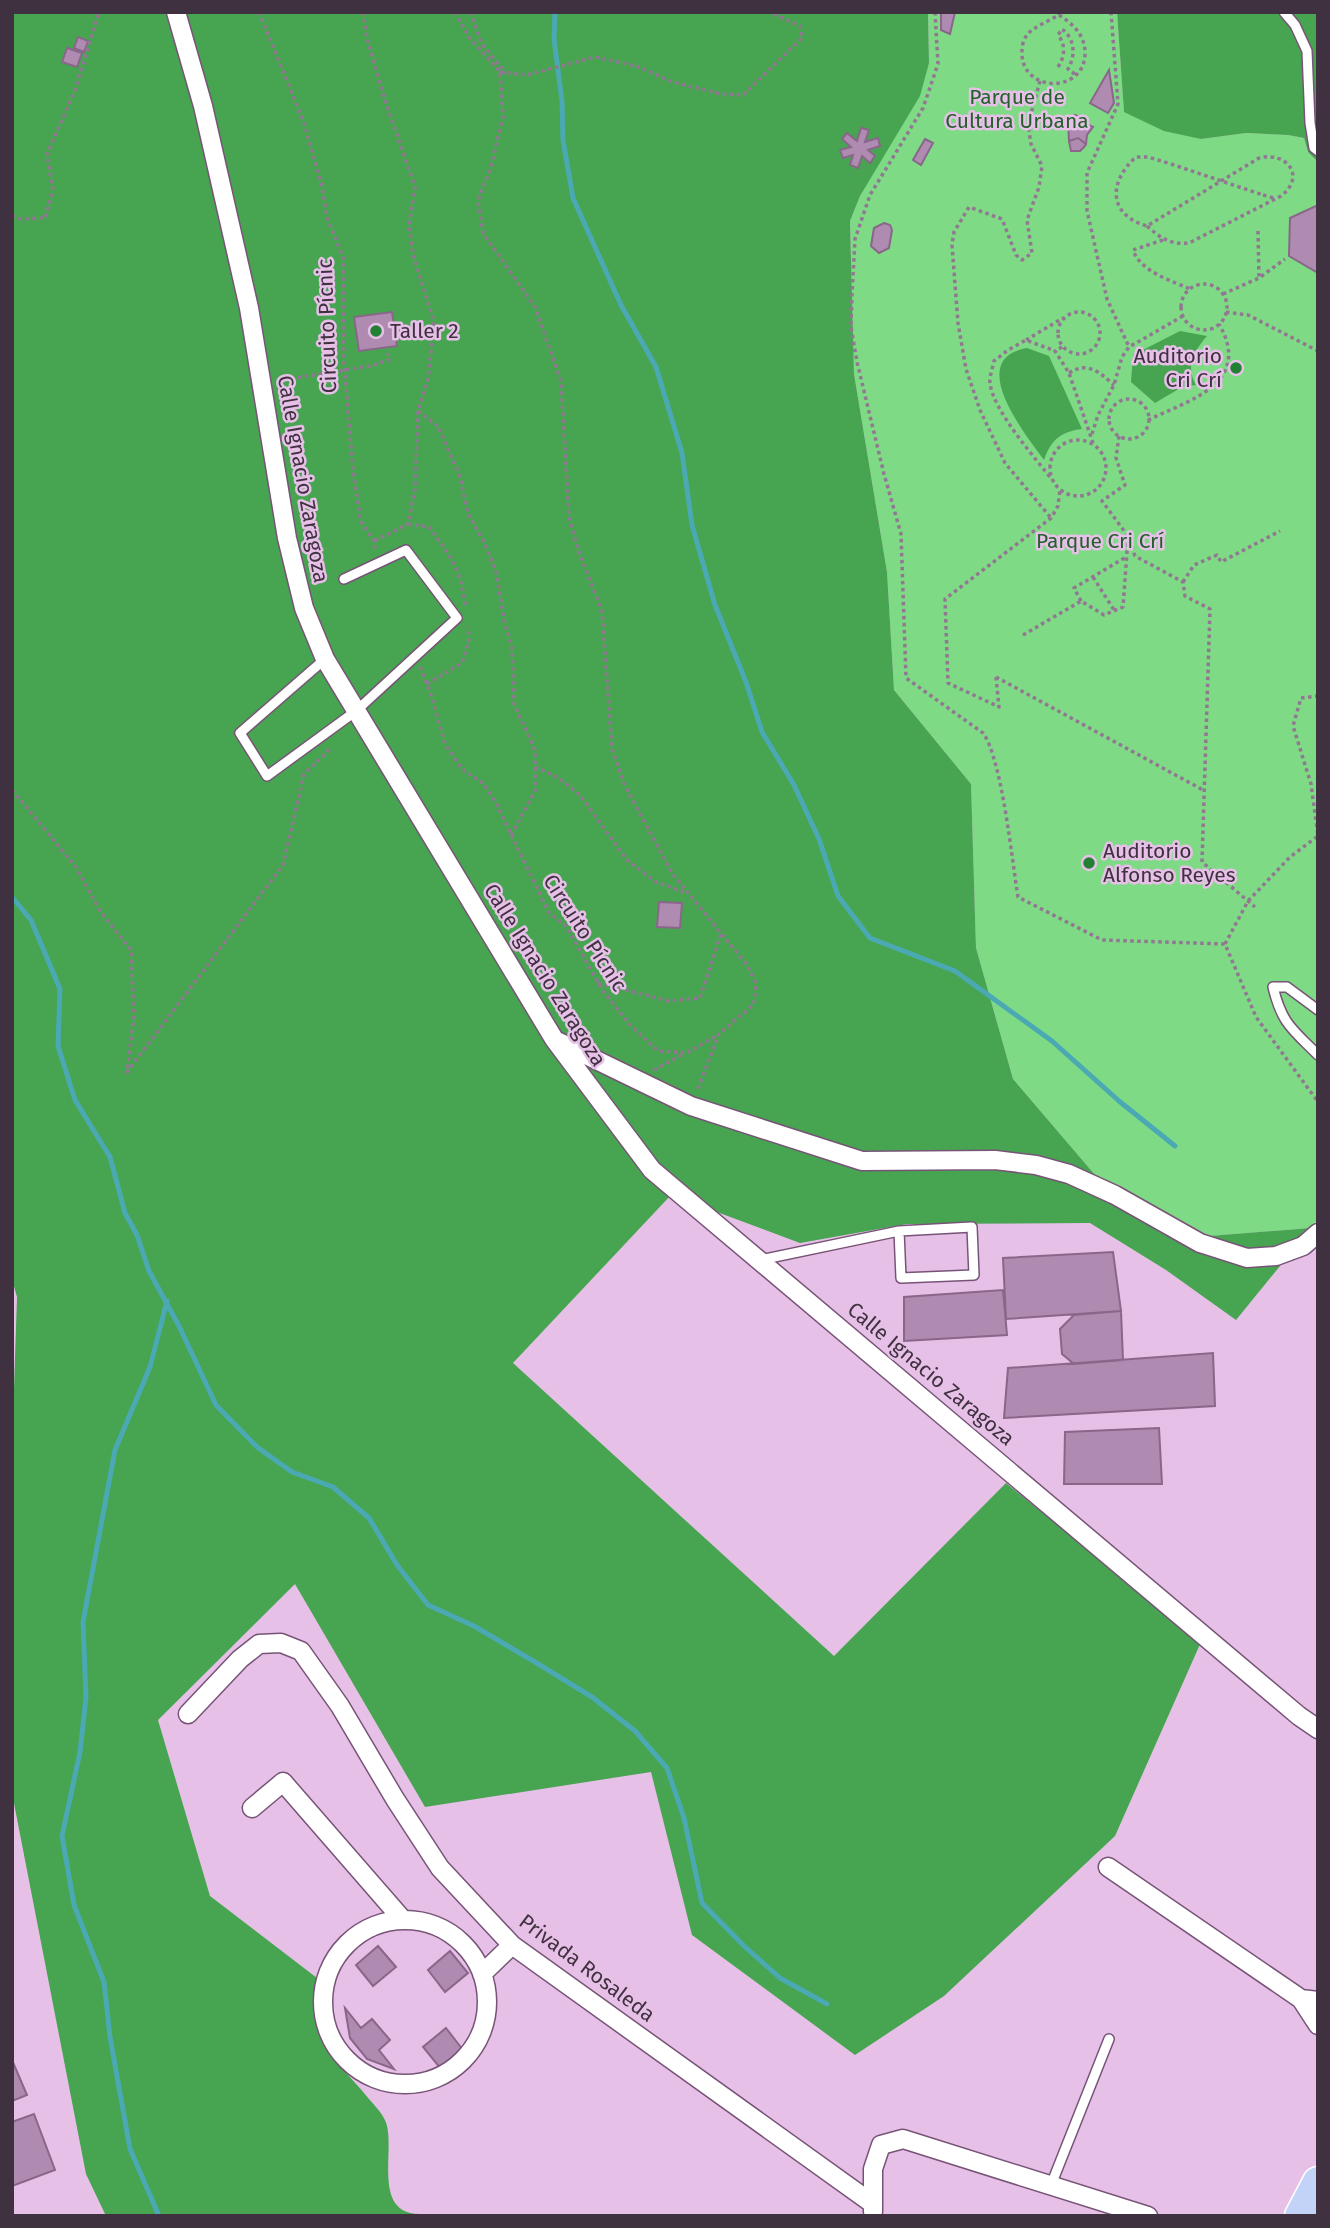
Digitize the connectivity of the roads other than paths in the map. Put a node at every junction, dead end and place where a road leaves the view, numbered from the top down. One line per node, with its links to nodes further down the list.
1 (176, 12): 5 (street, Calle Ignacio Zaragoza)
2 (1284, 12): 3 (lane)
3 (1318, 151)
4 (344, 579): 6 (lane)
5 (325, 659): 6 (street, Calle Ignacio Zaragoza); 6 (lane)
6 (356, 711): 8 (street, Calle Ignacio Zaragoza)
7 (1318, 1010): 9 (lane)
8 (554, 1039): 11 (street); 12 (street, Calle Ignacio Zaragoza)
9 (1318, 1055)
10 (899, 1231): 10 (lane); 12 (lane)
11 (1318, 1233)
12 (760, 1259): 14 (street, Calle Ignacio Zaragoza)
13 (188, 1714): 18 (street, Privada Rosaleda)
14 (1318, 1729)
15 (252, 1808): 17 (street)
16 (1108, 1867): 20 (street)
17 (403, 1920): 19 (street); 19 (street)
18 (512, 1944): 19 (street); 25 (street, Privada Rosaleda)
19 (482, 1974)
20 (1310, 2000): 21 (street)
21 (1318, 2025)
22 (1109, 2039): 24 (lane)
23 (1318, 2182): 27 (highway)
24 (1051, 2185): 25 (street, Privada Rosaleda); 26 (street, Privada Rosaleda)
25 (873, 2210)
26 (1148, 2216)
27 (1300, 2216)

